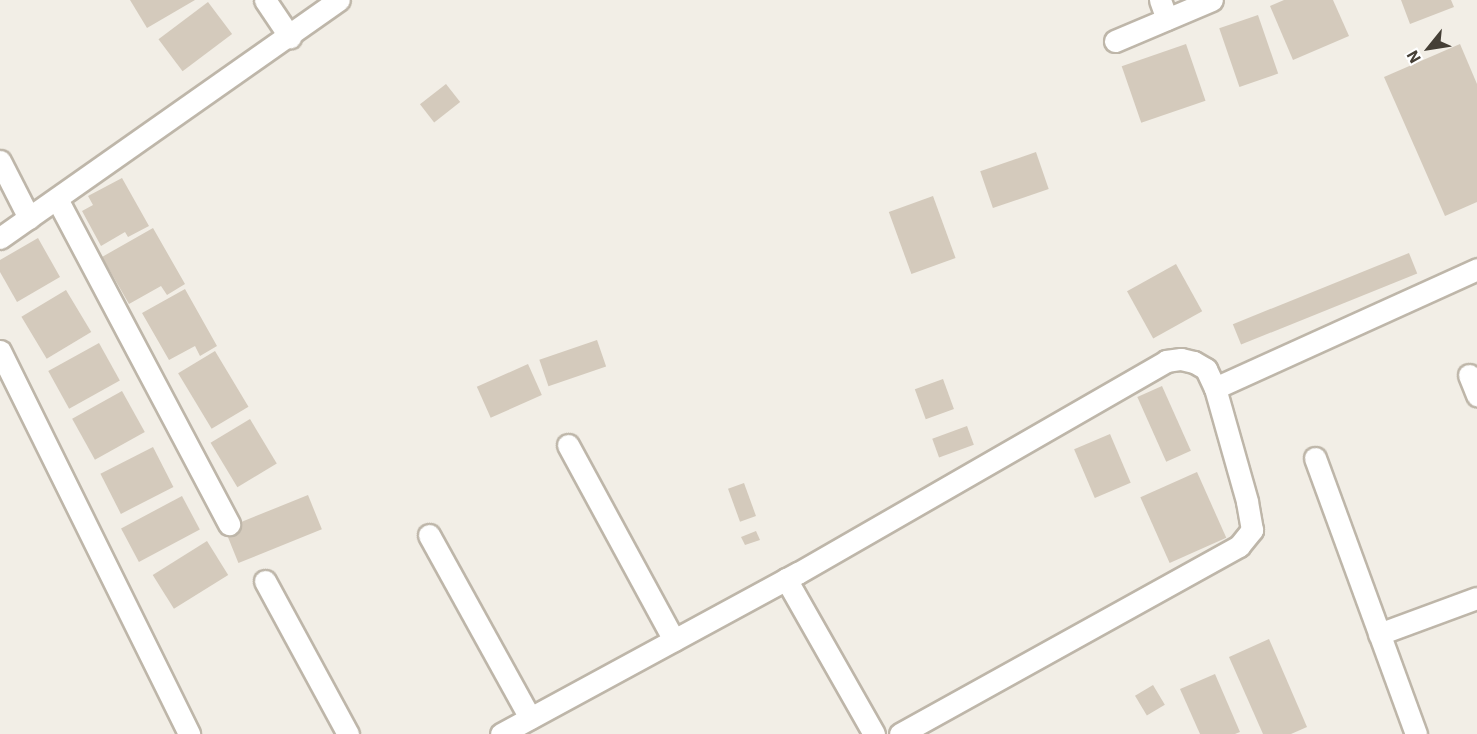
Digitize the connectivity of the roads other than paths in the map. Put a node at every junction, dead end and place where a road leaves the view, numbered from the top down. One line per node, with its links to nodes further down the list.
1 (265, 0): 5 (street)
2 (339, 0): 5 (street)
3 (1212, 0): 4 (street)
4 (1163, 9): 6 (street)
5 (291, 37): 8 (street)
6 (1115, 40)
7 (0, 161): 9 (street)
8 (57, 199): 9 (street); 18 (street)
9 (29, 218): 10 (street)
10 (0, 238)
11 (1477, 269): 14 (street)
12 (0, 351): 26 (street)
13 (1469, 375): 15 (street)
14 (1215, 388): 20 (street); 30 (street)
15 (1477, 395)
16 (567, 445): 24 (street)
17 (1315, 458): 23 (street)
18 (229, 524)
19 (429, 535): 25 (street)
20 (786, 579): 24 (street); 29 (street)
21 (265, 581): 27 (street)
22 (1477, 598): 23 (street)
23 (1379, 634): 31 (street)
24 (674, 640): 25 (street)
25 (530, 718): 28 (street)
26 (189, 734)
27 (348, 734)
28 (501, 734)
29 (874, 734)
30 (900, 734)
31 (1416, 734)

